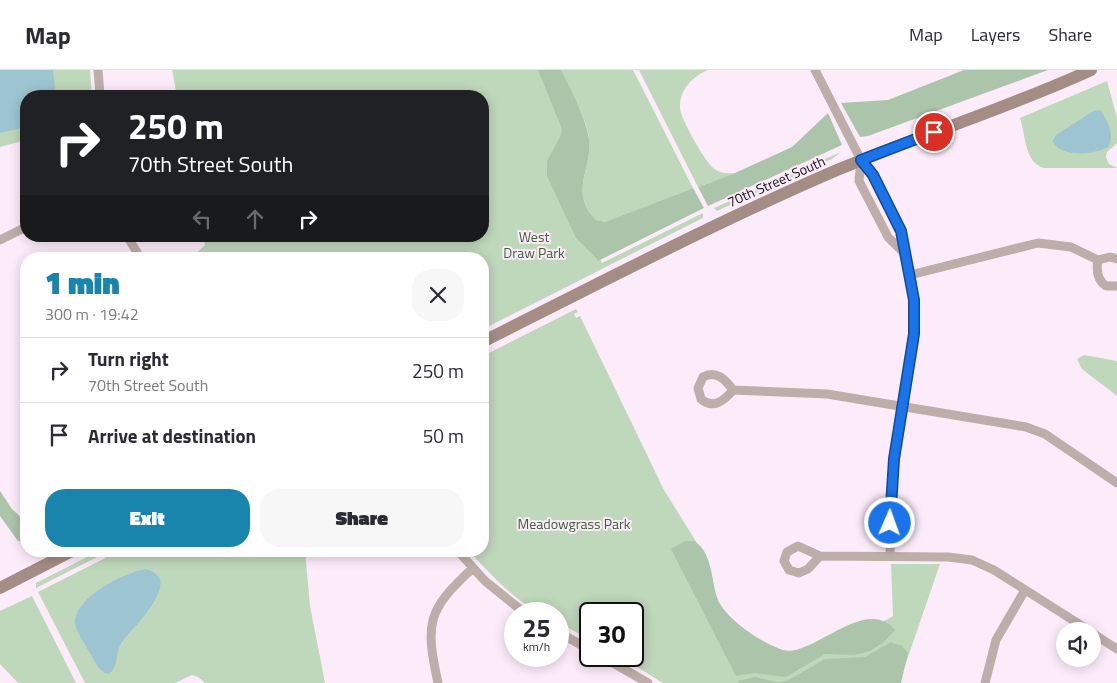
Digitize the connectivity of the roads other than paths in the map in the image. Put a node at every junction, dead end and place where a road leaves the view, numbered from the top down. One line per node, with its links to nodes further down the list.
1 (98, 70): 4 (street)
2 (815, 70): 5 (street)
3 (1091, 70): 5 (main road, 70th Street South)
4 (100, 90)
5 (861, 160): 8 (street); 8 (street); 13 (main road, 70th Street South)
6 (20, 230): 7 (street)
7 (0, 240)
8 (904, 253): 11 (street)
9 (1117, 259): 10 (street)
10 (1098, 260): 11 (street); 12 (street)
11 (910, 275): 15 (street)
12 (1117, 286)
13 (489, 338)
14 (732, 390): 15 (street)
15 (902, 406): 16 (street); 18 (street)
16 (1117, 483)
17 (820, 556): 18 (street)
18 (890, 556): 23 (street)
19 (60, 557): 22 (main road)
20 (463, 557): 21 (street)
21 (473, 568): 24 (street); 30 (street)
22 (0, 588)
23 (1025, 590): 25 (street); 32 (street)
24 (510, 602)
25 (1075, 622)
26 (1101, 639): 27 (street)
27 (1117, 649)
28 (618, 667): 29 (street)
29 (638, 680): 31 (street)
30 (438, 683)
31 (648, 683)
32 (985, 683)

